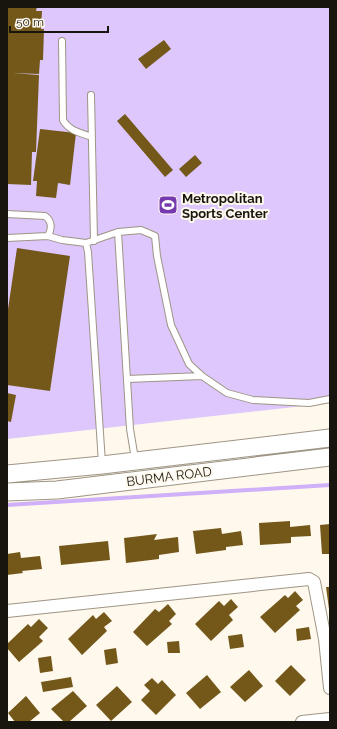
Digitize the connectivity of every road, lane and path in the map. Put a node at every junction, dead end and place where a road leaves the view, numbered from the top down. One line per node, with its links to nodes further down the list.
1 (62, 41): 3 (lane)
2 (91, 95): 3 (lane)
3 (92, 137): 8 (lane)
4 (7, 214): 6 (lane)
5 (118, 232): 8 (lane); 10 (lane); 11 (lane)
6 (48, 236): 7 (lane); 9 (lane)
7 (7, 238)
8 (94, 241): 9 (lane)
9 (86, 242): 16 (lane)
10 (202, 376): 11 (lane); 12 (lane)
11 (127, 379): 15 (lane)
12 (330, 399)
13 (330, 438): 15 (main road, BURMA ROAD)
14 (330, 457): 18 (main road, BURMA ROAD)
15 (135, 461): 16 (main road, BURMA ROAD)
16 (102, 465): 17 (main road, BURMA ROAD)
17 (7, 474)
18 (7, 492)
19 (7, 612): 20 (street)
20 (330, 688)
21 (330, 719): 22 (street)
22 (302, 722)

